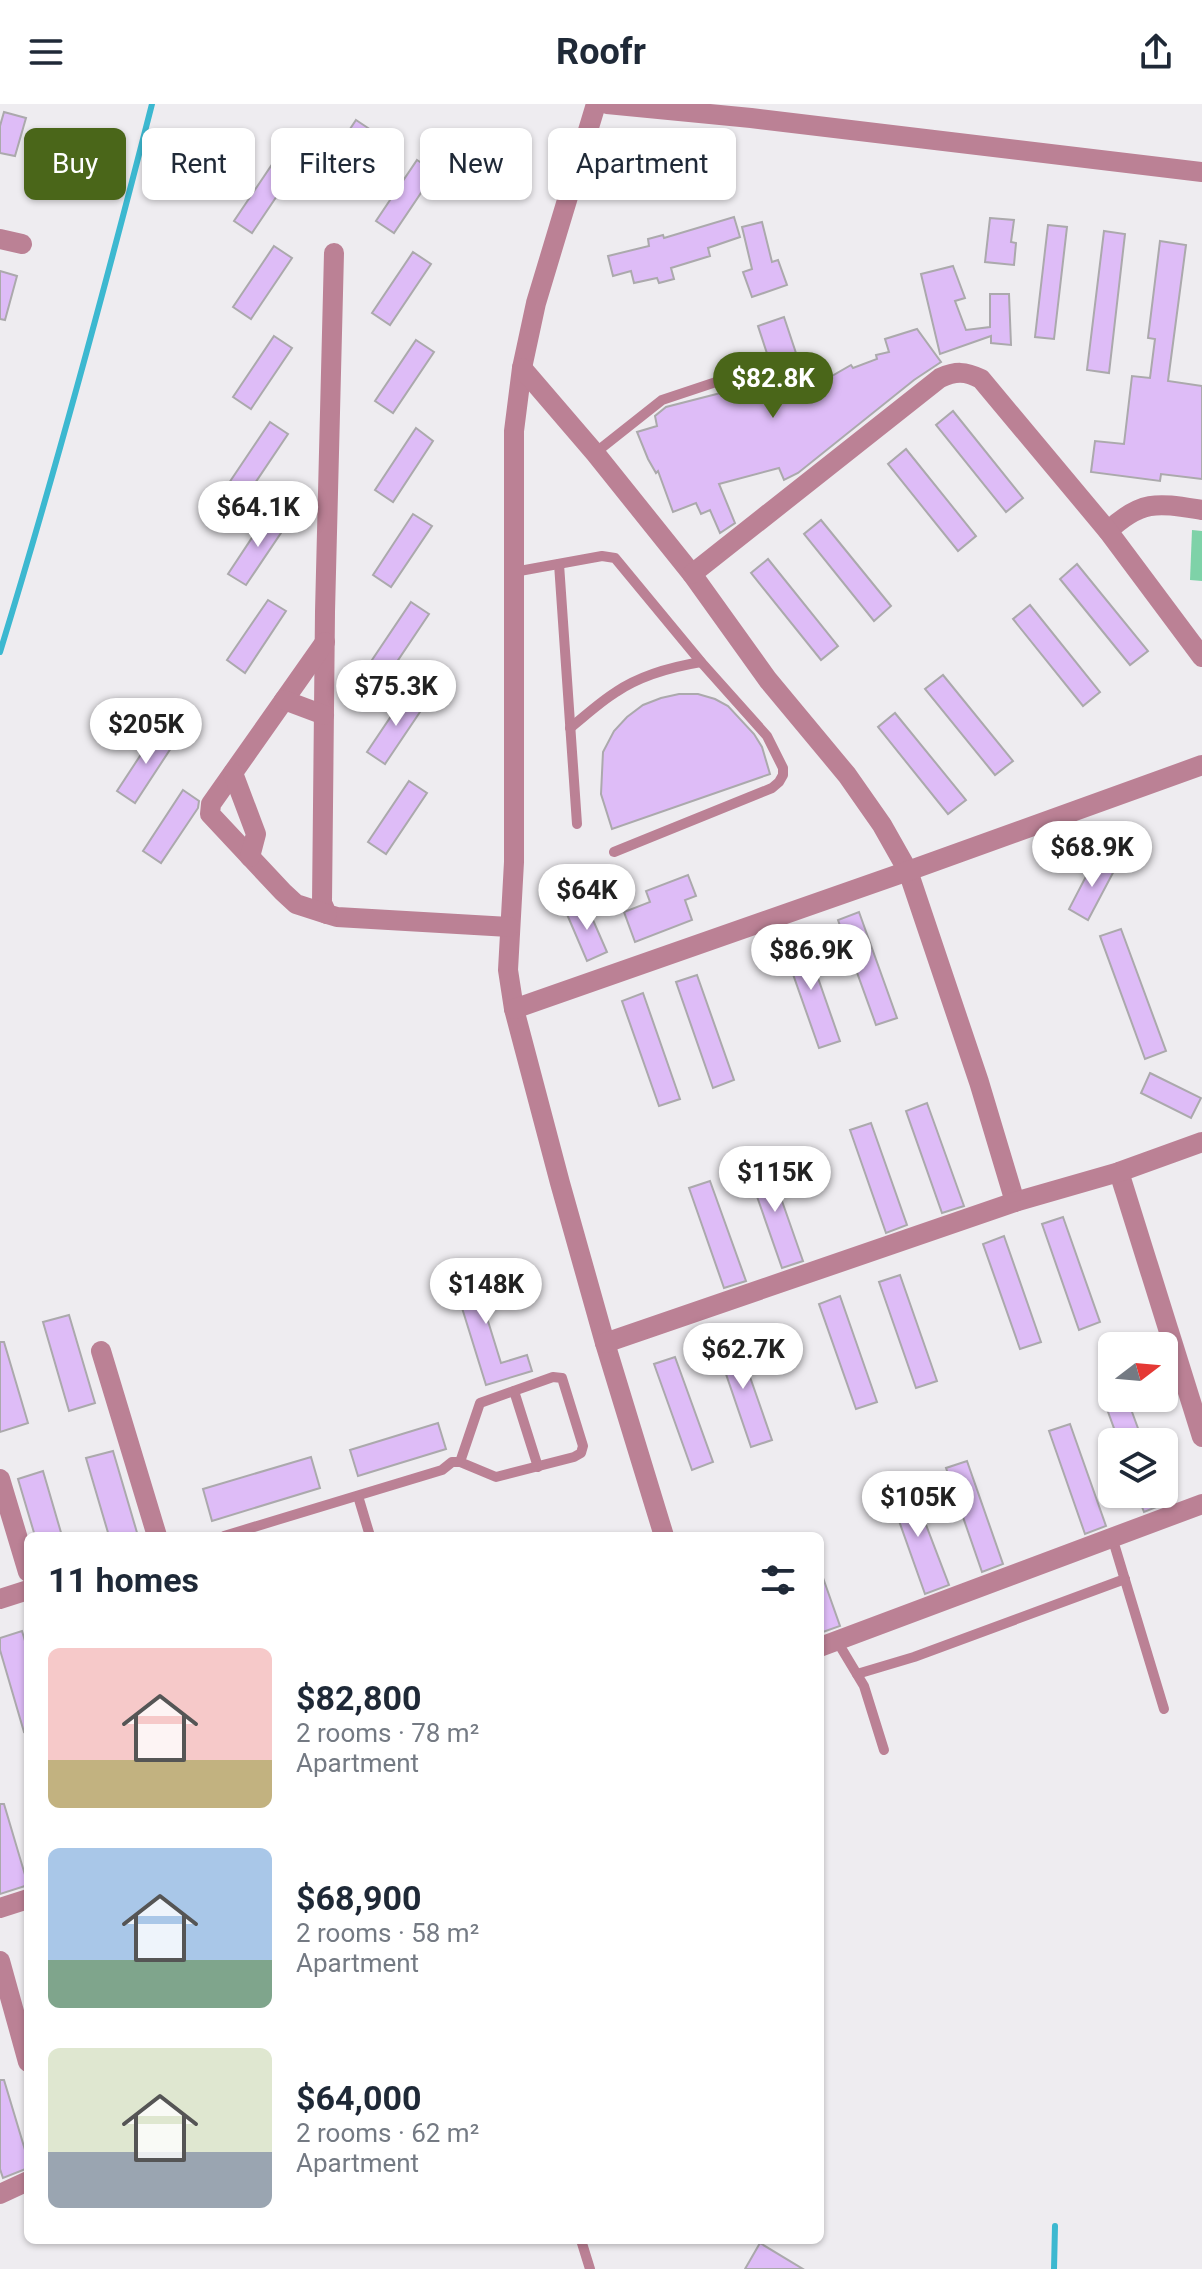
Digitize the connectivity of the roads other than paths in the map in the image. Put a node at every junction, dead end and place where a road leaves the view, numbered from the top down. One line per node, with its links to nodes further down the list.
1 (596, 104): 7 (street)
2 (607, 104): 3 (street)
3 (1202, 172)
4 (0, 239): 5 (street)
5 (22, 244)
6 (334, 253): 15 (street)
7 (522, 368): 9 (street); 13 (street)
8 (737, 375): 9 (lane)
9 (595, 453): 14 (street)
10 (1202, 510): 11 (street)
11 (1108, 531): 14 (street); 16 (street)
12 (559, 564): 13 (lane); 17 (lane); 20 (lane)
13 (514, 572): 28 (street)
14 (692, 574): 26 (street)
15 (325, 642): 18 (street); 19 (street)
16 (1202, 657)
17 (701, 662): 20 (lane); 24 (lane)
18 (284, 700): 19 (street); 22 (street)
19 (324, 715): 27 (street)
20 (570, 728): 23 (lane)
21 (1202, 765): 26 (street)
22 (233, 773): 25 (street); 25 (street)
23 (577, 824)
24 (614, 852)
25 (250, 857): 27 (street)
26 (908, 871): 29 (street); 32 (street)
27 (327, 914): 28 (street)
28 (509, 927): 29 (street)
29 (514, 1009): 33 (street)
30 (1202, 1142): 31 (street)
31 (1119, 1172): 32 (street); 36 (street)
32 (1015, 1202): 33 (street)
33 (605, 1343): 45 (street)
34 (101, 1351): 42 (street)
35 (514, 1391): 37 (lane); 38 (lane); 38 (lane)
36 (1202, 1437)
37 (460, 1462): 38 (lane); 40 (lane)
38 (538, 1467)
39 (0, 1479): 47 (street)
40 (358, 1496): 43 (lane); 44 (lane)
41 (1202, 1504): 46 (street)
42 (156, 1532)
43 (237, 1532)
44 (369, 1532)
45 (663, 1532)
46 (1112, 1537): 48 (lane); 51 (street)
47 (24, 1559)
48 (1125, 1579): 52 (lane); 53 (lane)
49 (24, 1591): 50 (street)
50 (0, 1599)
51 (828, 1644): 52 (lane)
52 (857, 1674): 54 (lane)
53 (1164, 1709)
54 (884, 1750)
55 (24, 1900): 56 (street)
56 (0, 1908)
57 (0, 1961): 58 (street)
58 (24, 2048)
59 (24, 2183): 60 (street)
60 (0, 2194)
61 (582, 2244): 62 (lane)
62 (590, 2269)

